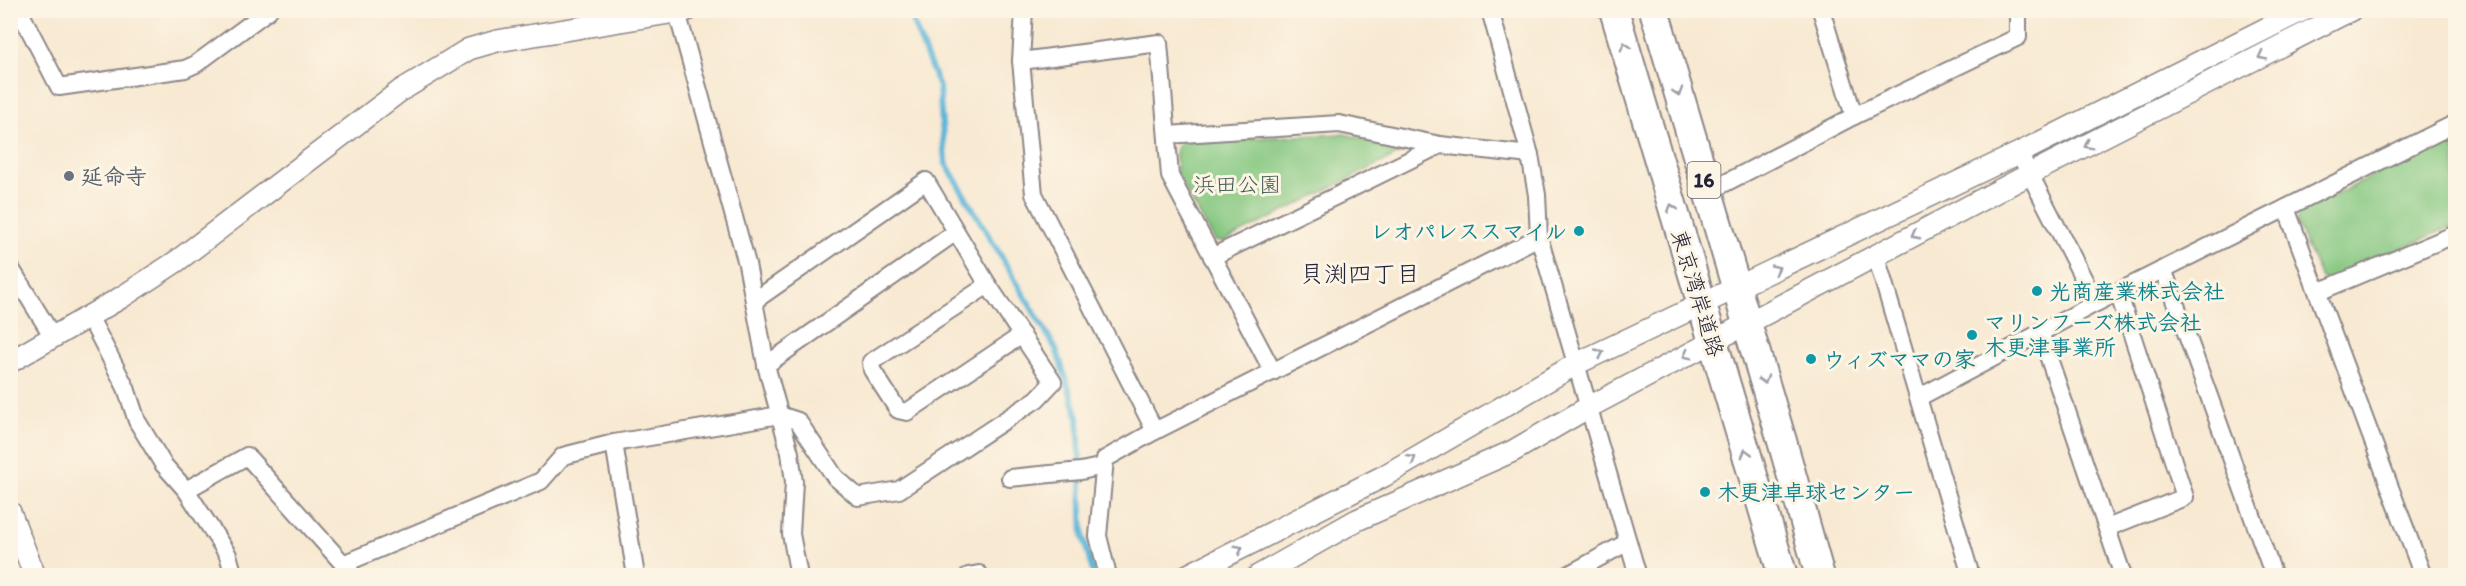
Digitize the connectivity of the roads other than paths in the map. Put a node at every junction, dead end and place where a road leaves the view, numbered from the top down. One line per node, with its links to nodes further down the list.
1 (19, 10): 2 (street)
2 (269, 10)
3 (1024, 10): 13 (street)
4 (1490, 10): 19 (street)
5 (1614, 10): 36 (highway, 東京湾岸道路 / 16, one-way to 5)
6 (1654, 10): 21 (highway, 東京湾岸道路 / 16, one-way to 21)
7 (1821, 10): 14 (street)
8 (2018, 10): 14 (street)
9 (2303, 10): 12 (street); 18 (street)
10 (2351, 10): 12 (street)
11 (682, 11): 34 (street); 37 (street)
12 (2314, 29): 20 (street, one-way to 20)
13 (1021, 61): 16 (street); 50 (street)
14 (1854, 116): 21 (street)
15 (2456, 123): 22 (street)
16 (1167, 135): 17 (street); 27 (street)
17 (1440, 146): 19 (street); 27 (street)
18 (2019, 153): 20 (street); 31 (street, one-way to 18)
19 (1530, 155): 25 (street)
20 (2030, 174): 26 (street, one-way to 26); 35 (street)
21 (1708, 192): 31 (highway, 東京湾岸道路 / 16)
22 (2286, 208): 29 (street); 33 (street)
23 (956, 232): 30 (street); 34 (street); 45 (street)
24 (2456, 234): 33 (street)
25 (1539, 237): 44 (street); 46 (street)
26 (1876, 256): 38 (street); 47 (street)
27 (1212, 257): 46 (street)
28 (10, 267): 41 (street)
29 (2163, 269): 32 (street); 72 (street)
30 (988, 285): 40 (street); 40 (street)
31 (1737, 288): 36 (street); 38 (highway, 東京湾岸道路 / 16)
32 (2118, 292): 35 (street); 56 (street)
33 (2318, 292): 73 (street)
34 (754, 301): 45 (street)
35 (2096, 303): 39 (street)
36 (1703, 304): 42 (highway, 東京湾岸道路 / 16); 44 (street, one-way to 36)
37 (89, 316): 41 (street); 54 (street)
38 (1748, 324): 42 (street); 69 (highway, 東京湾岸道路 / 16, one-way to 69)
39 (2040, 332): 47 (street); 56 (street)
40 (1022, 335): 49 (street)
41 (53, 338): 43 (street)
42 (1714, 342): 48 (street, one-way to 48); 68 (highway, 東京湾岸道路 / 16, one-way to 42)
43 (10, 362)
44 (1576, 364): 48 (street); 64 (street, one-way to 44)
45 (766, 365): 49 (street)
46 (1273, 372): 50 (street)
47 (1918, 398): 70 (street)
48 (1589, 407): 57 (street); 65 (street)
49 (780, 415): 51 (street); 62 (street)
50 (1155, 431): 52 (street)
51 (614, 443): 58 (street); 61 (street)
52 (1104, 466): 53 (street); 63 (street)
53 (1010, 478)
54 (186, 490): 58 (street); 60 (street)
55 (10, 512): 59 (street)
56 (2107, 528): 71 (street)
57 (1628, 542): 66 (street); 67 (street)
58 (349, 570)
59 (35, 576)
60 (234, 576)
61 (636, 576)
62 (799, 576)
63 (1108, 576)
64 (1186, 576)
65 (1258, 576)
66 (1566, 576)
67 (1638, 576)
68 (1783, 576)
69 (1820, 576)
70 (1971, 576)
71 (2123, 576)
72 (2274, 576)
73 (2423, 576)

